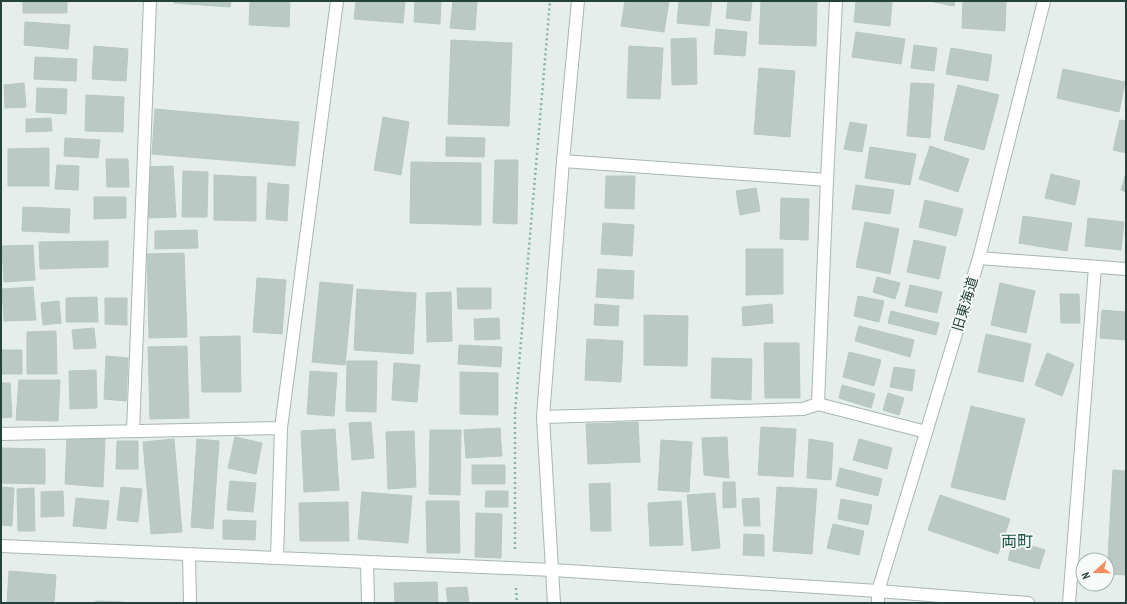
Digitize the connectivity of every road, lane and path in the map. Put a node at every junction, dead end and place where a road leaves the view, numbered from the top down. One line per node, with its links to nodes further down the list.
1 (150, 1): 15 (street)
2 (338, 1): 14 (street)
3 (550, 1): 22 (path)
4 (578, 1): 7 (street)
5 (836, 1): 8 (street)
6 (1044, 1): 9 (street, 旧東海道)
7 (563, 161): 8 (street); 13 (street)
8 (827, 180): 12 (street)
9 (979, 258): 10 (street); 16 (street, 旧東海道)
10 (1095, 267): 11 (street); 30 (street)
11 (1126, 269)
12 (818, 404): 13 (street); 16 (street)
13 (544, 417): 23 (street)
14 (281, 428): 15 (street); 20 (street)
15 (133, 431): 17 (street)
16 (926, 432): 24 (street, 旧東海道)
17 (1, 434)
18 (1, 546): 19 (street)
19 (189, 555): 20 (street); 25 (street)
20 (277, 558): 21 (street)
21 (367, 562): 22 (street); 26 (street)
22 (516, 569): 23 (street); 27 (path)
23 (553, 570): 24 (street); 28 (street)
24 (878, 597): 29 (street)
25 (190, 603)
26 (368, 603)
27 (517, 603)
28 (554, 603)
29 (1028, 603)
30 (1069, 603)

